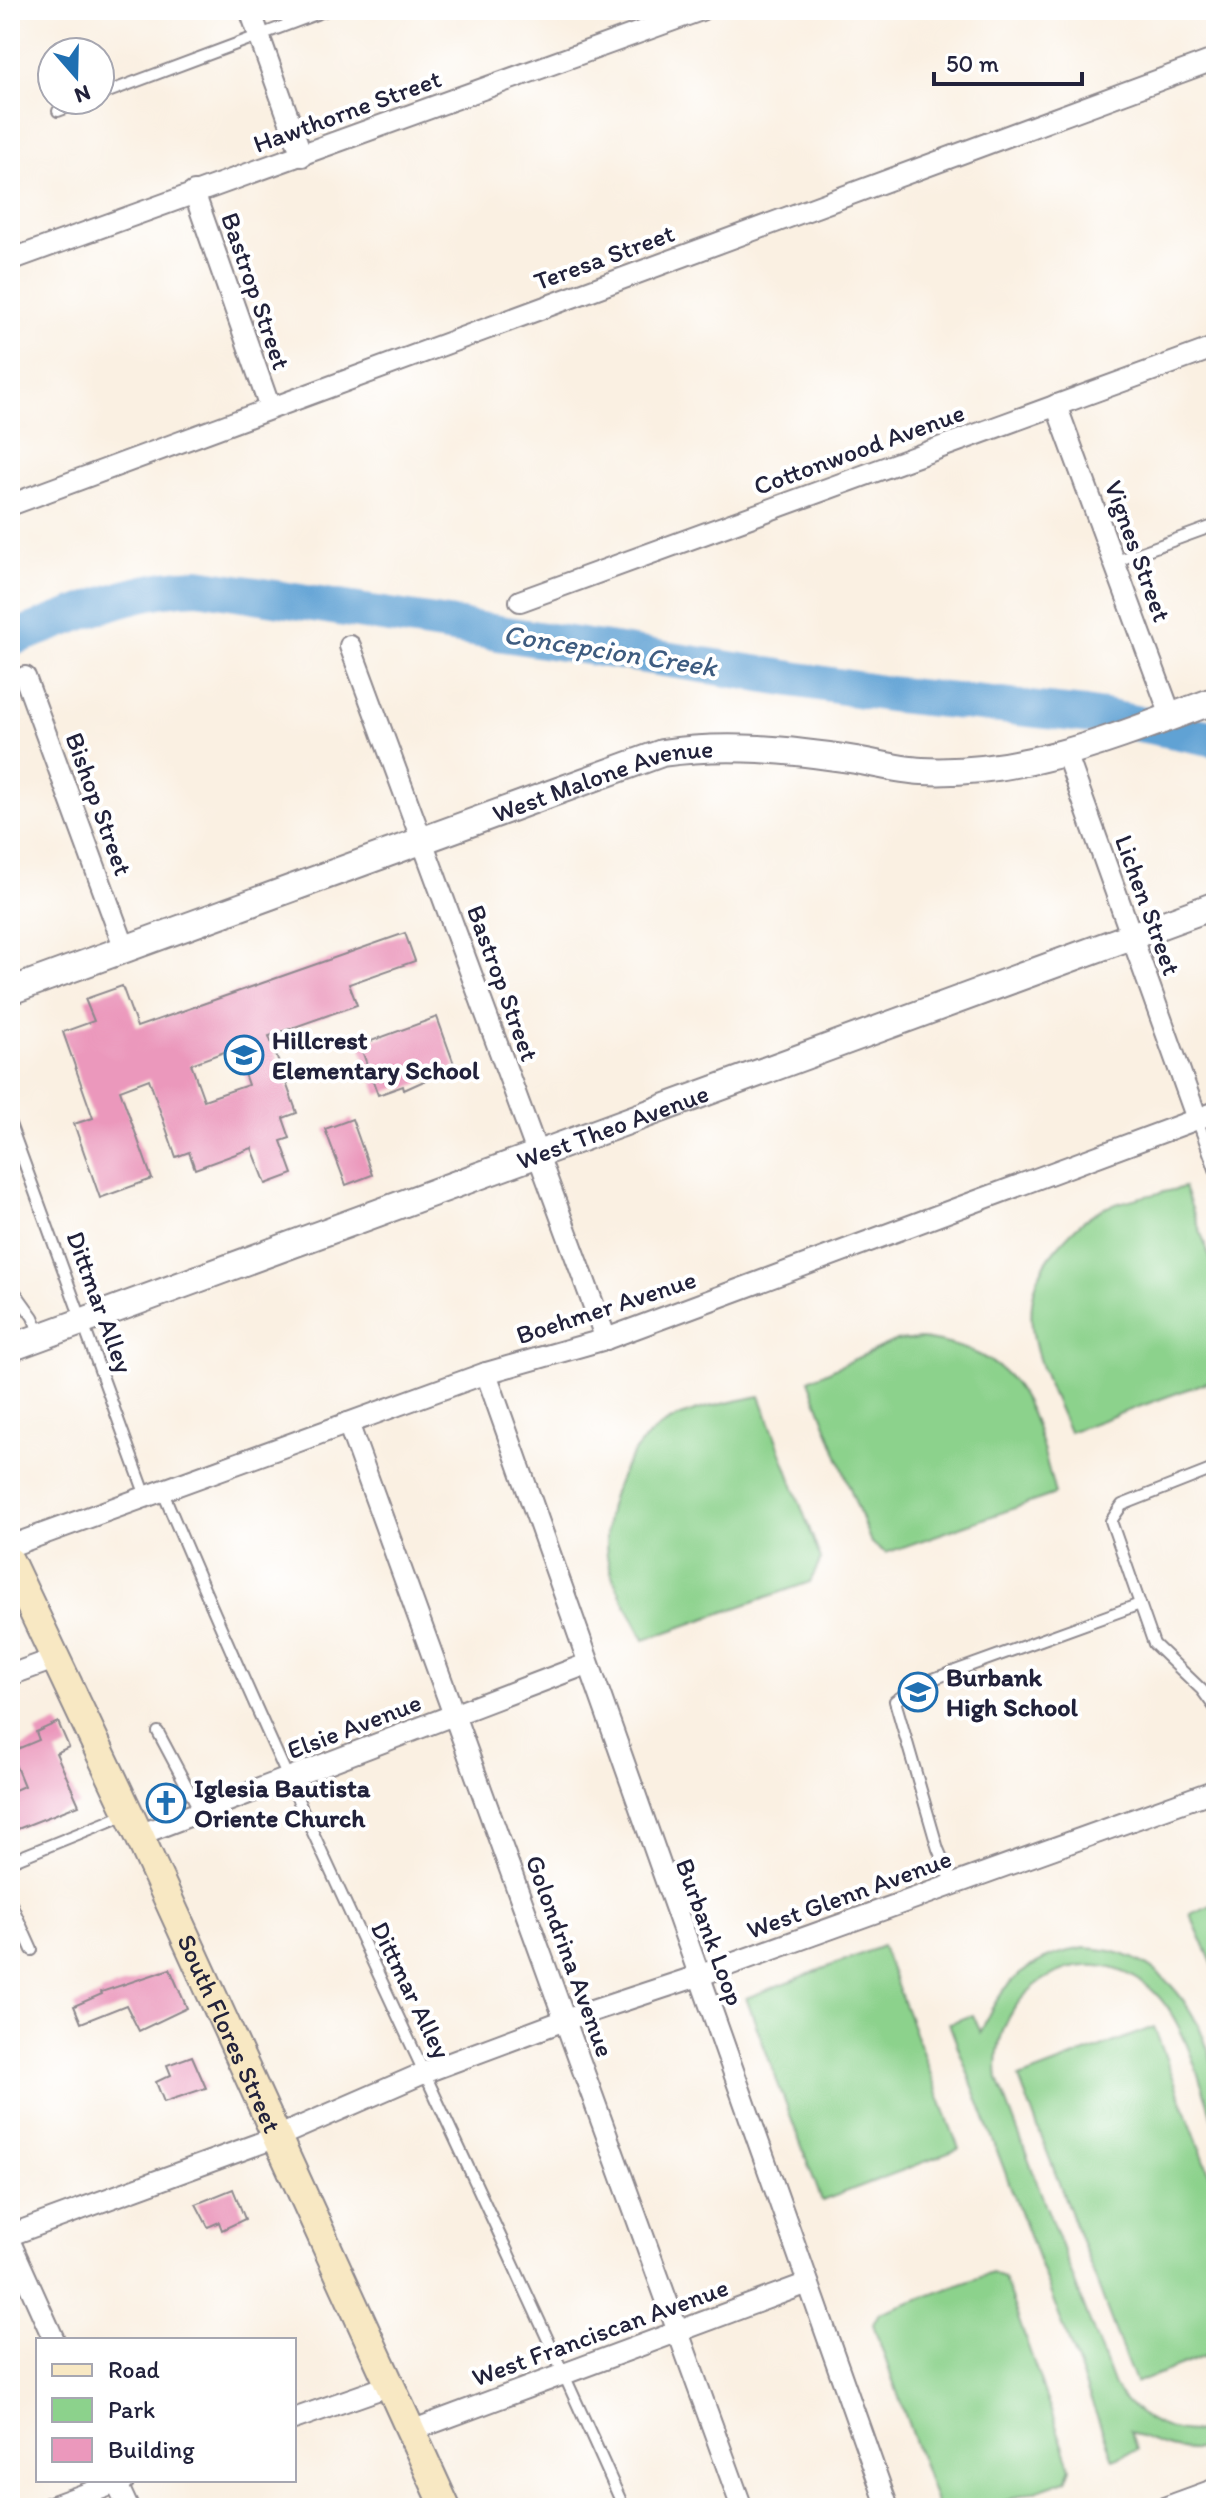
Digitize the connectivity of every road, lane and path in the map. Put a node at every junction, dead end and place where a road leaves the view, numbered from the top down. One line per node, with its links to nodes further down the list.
1 (250, 10): 4 (street)
2 (327, 10): 4 (lane)
3 (701, 10): 7 (street, Hawthorne Street)
4 (259, 36): 6 (lane); 7 (street)
5 (1216, 59): 12 (street, Teresa Street)
6 (116, 89)
7 (302, 156): 8 (street, Hawthorne Street)
8 (194, 192): 9 (street, Hawthorne Street); 12 (street, Bastrop Street)
9 (10, 260)
10 (1216, 347): 11 (street, Cottonwood Avenue)
11 (1056, 405): 15 (street, Vignes Street); 16 (street, Cottonwood Avenue)
12 (270, 408): 13 (street, Teresa Street)
13 (10, 505)
14 (1216, 525): 15 (lane)
15 (1114, 562): 20 (street, Vignes Street)
16 (520, 601)
17 (350, 646): 22 (street, Bastrop Street)
18 (25, 677): 25 (street, Bishop Street)
19 (1216, 700): 20 (street, West Malone Avenue)
20 (1171, 716): 21 (street, West Malone Avenue)
21 (1078, 749): 22 (street, West Malone Avenue); 24 (street, Lichen Street)
22 (422, 838): 25 (street, West Malone Avenue); 29 (street, Bastrop Street)
23 (1216, 905): 24 (street, West Theo Avenue)
24 (1133, 936): 27 (street, Lichen Street); 29 (street, West Theo Avenue)
25 (125, 949): 26 (street, West Malone Avenue)
26 (10, 991)
27 (1207, 1116): 30 (lane); 34 (street, Boehmer Avenue)
28 (10, 1124): 32 (lane, Dittmar Alley)
29 (538, 1154): 32 (street, West Theo Avenue); 34 (street, Bastrop Street)
30 (1216, 1172)
31 (10, 1285): 33 (lane)
32 (84, 1320): 33 (street, West Theo Avenue); 39 (lane, Dittmar Alley)
33 (41, 1336): 35 (street, West Theo Avenue)
34 (606, 1339): 36 (street, Boehmer Avenue)
35 (10, 1348)
36 (486, 1373): 37 (street, Boehmer Avenue); 44 (street, Burbank Loop)
37 (348, 1423): 39 (street, Boehmer Avenue); 47 (street, Golondrina Avenue)
38 (1216, 1468): 42 (lane)
39 (154, 1493): 40 (street, Boehmer Avenue); 49 (lane, Dittmar Alley)
40 (10, 1546)
41 (10, 1562): 43 (main road, South Flores Street)
42 (1140, 1604): 46 (lane); 54 (lane)
43 (57, 1658): 45 (street); 52 (main road, South Flores Street)
44 (587, 1664): 47 (street, Elsie Avenue); 57 (street, Burbank Loop)
45 (10, 1675)
46 (1216, 1709)
47 (453, 1716): 49 (street, Elsie Avenue); 58 (street, Golondrina Avenue)
48 (158, 1732): 51 (lane)
49 (286, 1779): 51 (street, Elsie Avenue); 59 (lane, Dittmar Alley)
50 (1216, 1790): 54 (street, West Glenn Avenue)
51 (200, 1811): 52 (street, Elsie Avenue)
52 (134, 1824): 53 (lane); 60 (main road, South Flores Street)
53 (16, 1859)
54 (953, 1884): 57 (street, West Glenn Avenue)
55 (10, 1901): 56 (lane)
56 (32, 1950)
57 (698, 1976): 58 (street, West Glenn Avenue); 63 (street, Burbank Loop)
58 (565, 2020): 59 (street, West Glenn Avenue); 64 (street, Golondrina Avenue)
59 (426, 2072): 60 (street, West Glenn Avenue); 66 (lane, Dittmar Alley)
60 (277, 2137): 61 (street, West Glenn Avenue); 67 (main road, South Flores Street)
61 (10, 2235)
62 (10, 2242): 65 (street)
63 (808, 2283): 64 (street, West Franciscan Avenue); 79 (street, Burbank Loop)
64 (679, 2331): 66 (street, West Franciscan Avenue); 78 (street, Golondrina Avenue)
65 (53, 2338)
66 (564, 2372): 69 (street, West Franciscan Avenue); 77 (lane, Dittmar Alley)
67 (388, 2386): 68 (street); 69 (main road, South Flores Street)
68 (296, 2418)
69 (411, 2431): 76 (main road, South Flores Street)
70 (116, 2482): 74 (street)
71 (119, 2482): 75 (street)
72 (1216, 2489): 73 (street)
73 (1172, 2507)
74 (48, 2508)
75 (128, 2508)
76 (446, 2508)
77 (624, 2508)
78 (742, 2508)
79 (888, 2508)

